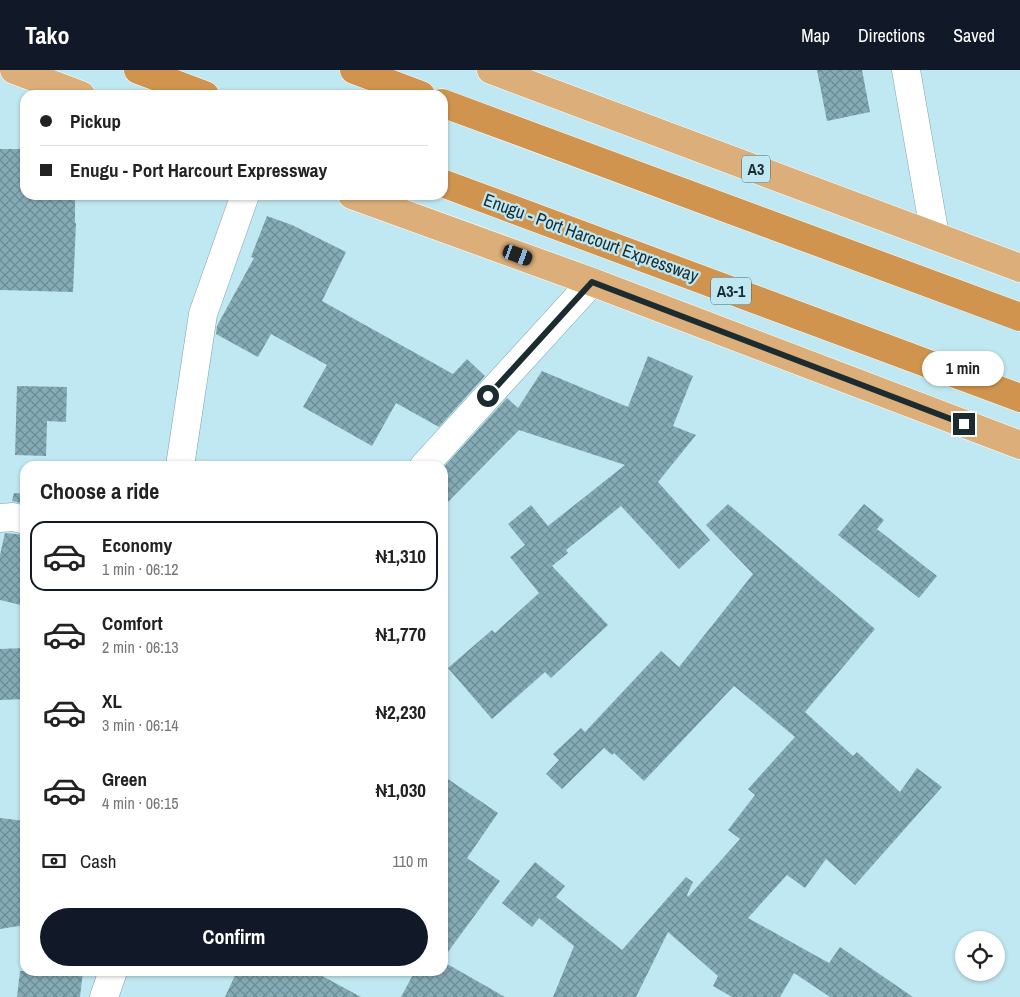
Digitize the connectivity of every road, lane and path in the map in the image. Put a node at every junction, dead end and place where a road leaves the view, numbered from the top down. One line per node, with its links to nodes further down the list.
1 (14, 70): 6 (main road)
2 (138, 70): 7 (highway)
3 (354, 70): 8 (highway)
4 (491, 70): 13 (main road, A3)
5 (906, 70): 13 (street)
6 (68, 90)
7 (192, 90)
8 (408, 90)
9 (448, 105): 16 (highway)
10 (448, 185): 17 (highway, Enugu - Port Harcourt Expressway / A3-1)
11 (243, 200): 19 (street)
12 (366, 200): 15 (main road)
13 (935, 236): 14 (main road, A3)
14 (1020, 268)
15 (592, 282): 18 (main road); 20 (street)
16 (1020, 317)
17 (1020, 398)
18 (1020, 445)
19 (181, 461)
20 (429, 461)
21 (0, 518): 22 (street)
22 (20, 519)
23 (112, 976): 24 (street)
24 (104, 997)

